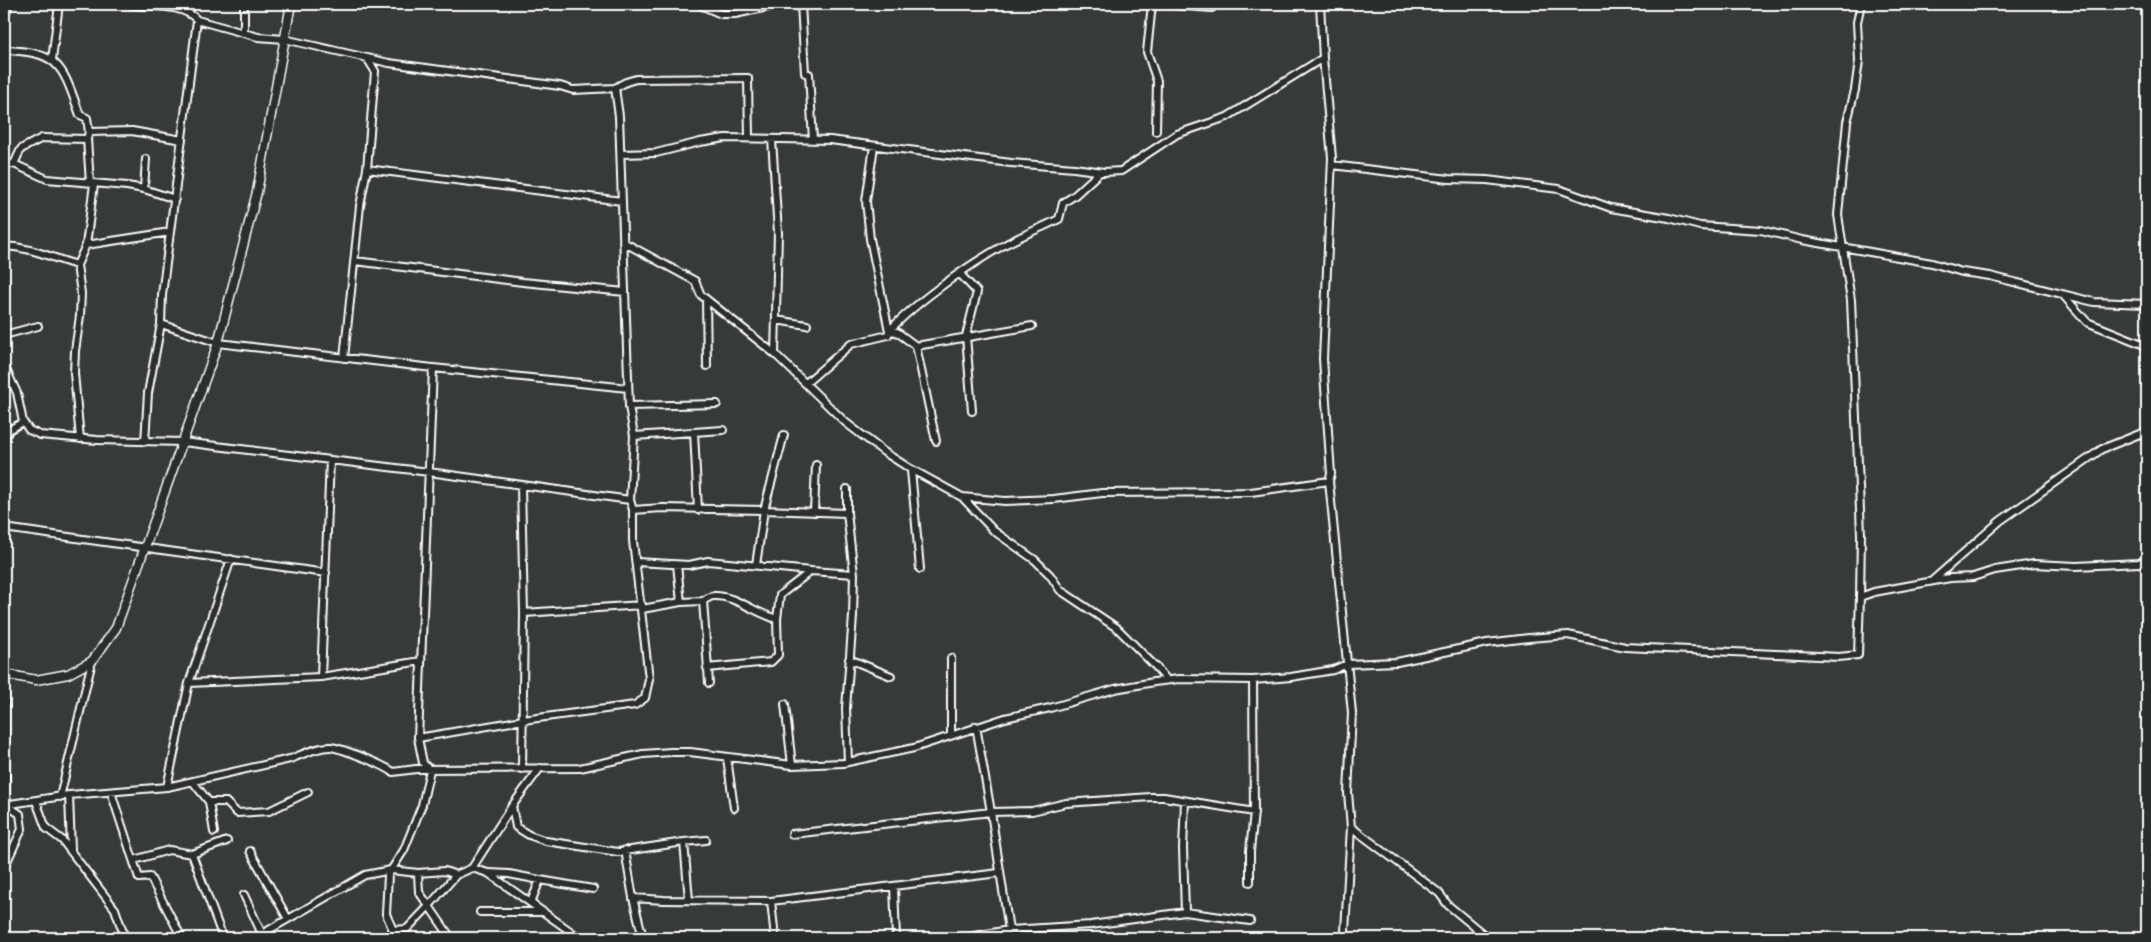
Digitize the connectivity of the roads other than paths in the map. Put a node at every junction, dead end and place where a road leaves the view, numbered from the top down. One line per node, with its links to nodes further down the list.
1 (9, 4): 17 (street)
2 (59, 4): 24 (street)
3 (127, 4): 18 (street)
4 (244, 4): 19 (street)
5 (291, 4): 20 (street)
6 (698, 4): 14 (street)
7 (782, 4): 15 (street)
8 (801, 4): 31 (street)
9 (1152, 4): 26 (street)
10 (1158, 4): 11 (street)
11 (1166, 4): 16 (street)
12 (1320, 4): 23 (street)
13 (1861, 4): 48 (street)
14 (708, 6): 15 (street)
15 (754, 6)
16 (1212, 8)
17 (4, 18)
18 (197, 20): 19 (street); 30 (street)
19 (244, 33): 20 (street)
20 (284, 39): 22 (street); 66 (street)
21 (4, 50): 24 (street)
22 (367, 58): 25 (street); 38 (street)
23 (1323, 58): 37 (street); 39 (street)
24 (52, 60): 27 (street)
25 (616, 88): 28 (street); 33 (street)
26 (1156, 131)
27 (88, 136): 30 (street); 35 (street); 40 (street)
28 (749, 138): 29 (street); 33 (street)
29 (772, 139): 31 (street); 58 (street)
30 (182, 140): 42 (street)
31 (813, 140): 32 (street)
32 (874, 146): 39 (street); 63 (street)
33 (621, 154): 43 (street)
34 (146, 158): 41 (street)
35 (14, 164): 36 (street); 40 (street)
36 (4, 165)
37 (1332, 165): 48 (street); 94 (street)
38 (367, 170): 43 (street); 49 (street)
39 (1100, 172): 51 (street)
40 (92, 183): 41 (street); 46 (street)
41 (144, 189): 42 (street)
42 (175, 199): 44 (street)
43 (622, 201): 45 (street)
44 (170, 232): 46 (street); 59 (street)
45 (623, 242): 53 (street); 56 (street)
46 (86, 245): 50 (street)
47 (4, 246): 50 (street)
48 (1843, 248): 54 (street); 116 (street)
49 (355, 260): 53 (street); 70 (street)
50 (77, 265): 85 (street)
51 (960, 274): 63 (street); 65 (street)
52 (4, 276): 55 (street)
53 (625, 292): 75 (street)
54 (2063, 295): 57 (street); 68 (street)
55 (4, 296)
56 (706, 299): 69 (street); 72 (street)
57 (2147, 304)
58 (776, 320): 60 (street); 69 (street)
59 (161, 324): 66 (street); 88 (street)
60 (807, 325)
61 (38, 326): 64 (street)
62 (1032, 326): 65 (street)
63 (889, 331): 67 (street); 74 (street)
64 (4, 335)
65 (966, 338): 67 (street); 78 (street)
66 (218, 343): 70 (street); 89 (street)
67 (916, 346): 87 (street)
68 (2147, 346)
69 (775, 354): 74 (street)
70 (344, 358): 73 (street)
71 (4, 365): 79 (street)
72 (707, 366)
73 (433, 368): 75 (street); 93 (street)
74 (806, 382): 92 (street)
75 (628, 388): 77 (street)
76 (716, 404): 77 (street)
77 (629, 406): 84 (street)
78 (972, 410)
79 (23, 422): 85 (street); 86 (street)
80 (722, 430): 82 (street)
81 (2147, 431): 115 (street)
82 (694, 432): 84 (street); 100 (street)
83 (784, 435): 101 (street)
84 (634, 436): 98 (street)
85 (80, 439): 88 (street)
86 (4, 440)
87 (936, 441)
88 (145, 442): 89 (street)
89 (183, 442): 90 (street); 105 (street)
90 (330, 460): 93 (street); 113 (street)
91 (816, 465): 102 (street)
92 (911, 470): 97 (street); 111 (street)
93 (428, 472): 95 (street); 125 (street)
94 (1329, 481): 97 (street); 126 (street)
95 (521, 486): 98 (street); 120 (street)
96 (848, 489): 103 (street)
97 (962, 497): 132 (street)
98 (630, 500): 99 (street)
99 (633, 510): 100 (street); 108 (street)
100 (698, 510): 101 (street)
101 (764, 510): 102 (street); 110 (street)
102 (814, 512): 103 (street)
103 (847, 513): 114 (street)
104 (4, 528): 105 (street)
105 (146, 547): 106 (street); 124 (street)
106 (231, 559): 113 (street); 134 (street)
107 (2147, 559): 115 (street)
108 (636, 562): 109 (street); 119 (street)
109 (677, 565): 110 (street); 118 (street)
110 (756, 565): 112 (street)
111 (920, 569)
112 (811, 571): 114 (street); 121 (street)
113 (326, 573): 131 (street)
114 (854, 574): 123 (street)
115 (1932, 581): 116 (street)
116 (1860, 597): 126 (street)
117 (703, 601): 118 (street); 121 (street); 127 (street)
118 (681, 602): 119 (street)
119 (642, 607): 120 (street); 137 (street)
120 (524, 613): 137 (street)
121 (777, 619): 127 (street)
122 (951, 658): 139 (street)
123 (849, 659): 130 (street); 142 (street)
124 (92, 661): 129 (street); 152 (street)
125 (421, 661): 131 (street); 140 (street)
126 (1347, 664): 133 (street); 161 (street)
127 (707, 668): 135 (street)
128 (4, 669): 129 (street)
129 (4, 674): 156 (street)
130 (891, 676)
131 (321, 677): 134 (street)
132 (1167, 680): 133 (street); 138 (street)
133 (1252, 680): 160 (street)
134 (189, 683): 148 (street)
135 (709, 684)
136 (785, 704): 143 (street)
137 (523, 720): 140 (street); 145 (street)
138 (976, 726): 139 (street); 159 (street)
139 (951, 734): 142 (street)
140 (418, 738): 146 (street)
141 (727, 758): 143 (street); 144 (street); 158 (street)
142 (848, 762): 143 (street)
143 (792, 765)
144 (540, 768): 145 (street); 157 (street)
145 (522, 769): 146 (street)
146 (430, 770): 147 (street); 174 (street)
147 (193, 782): 148 (street); 155 (street)
148 (167, 787): 149 (street)
149 (111, 792): 151 (street); 171 (street)
150 (308, 792): 155 (street)
151 (69, 795): 152 (street); 167 (street)
152 (60, 797): 153 (street)
153 (36, 800): 156 (street); 167 (street)
154 (1185, 801): 159 (street); 160 (street); 191 (street)
155 (209, 802): 162 (street)
156 (5, 805): 172 (street)
157 (512, 806): 168 (street); 173 (street)
158 (734, 808)
159 (991, 812): 163 (street); 177 (street)
160 (1254, 812): 180 (street)
161 (1352, 827): 196 (street); 209 (street)
162 (214, 832)
163 (792, 834)
164 (706, 840): 166 (street)
165 (227, 841): 170 (street)
166 (684, 842): 168 (street); 185 (street)
167 (71, 850): 198 (street)
168 (625, 850): 184 (street)
169 (250, 851): 192 (street)
170 (192, 854): 171 (street); 200 (street)
171 (134, 860): 199 (street)
172 (4, 868)
173 (472, 868): 176 (street); 178 (street)
174 (391, 870): 175 (street); 192 (street); 194 (street)
175 (418, 873): 178 (street); 188 (street)
176 (488, 873): 179 (street); 187 (street)
177 (999, 873): 181 (street); 195 (street)
178 (456, 875): 188 (street)
179 (540, 880): 182 (street); 187 (street)
180 (1250, 882)
181 (894, 886): 186 (street); 207 (street)
182 (592, 889)
183 (244, 895): 197 (street)
184 (633, 898): 185 (street); 205 (street)
185 (689, 900): 186 (street)
186 (771, 901): 206 (street)
187 (531, 902): 190 (street)
188 (429, 906): 194 (street); 203 (street)
189 (480, 912): 190 (street)
190 (545, 912): 204 (street)
191 (1185, 912): 193 (street); 195 (street)
192 (288, 919): 197 (street)
193 (1250, 921)
194 (393, 930): 202 (street)
195 (1009, 930): 208 (street)
196 (1345, 931)
197 (262, 934): 201 (street)
198 (125, 938)
199 (182, 938)
200 (223, 938)
201 (256, 938)
202 (394, 938)
203 (451, 938)
204 (580, 938)
205 (643, 938)
206 (775, 938)
207 (896, 938)
208 (963, 938)
209 (1488, 938)

